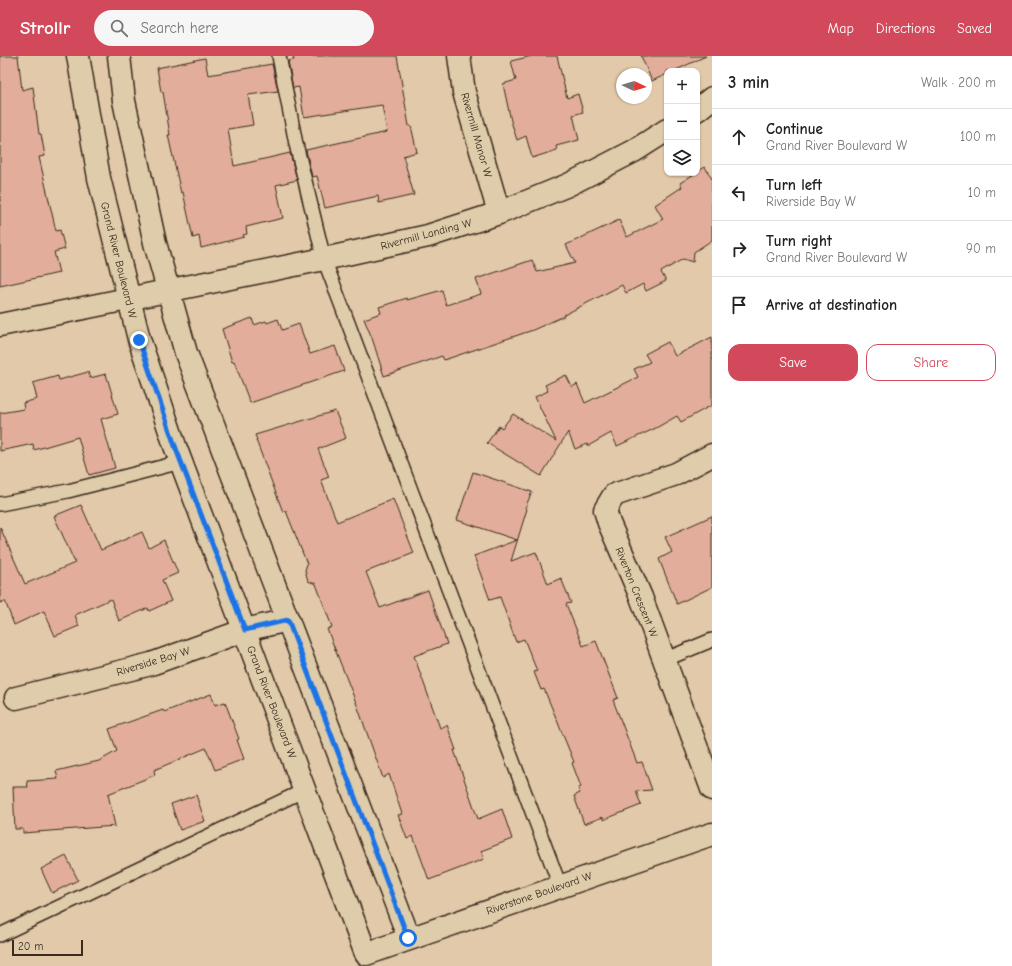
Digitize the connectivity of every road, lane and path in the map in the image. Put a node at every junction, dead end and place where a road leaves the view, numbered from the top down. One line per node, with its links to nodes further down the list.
1 (78, 56): 11 (street, Grand River Boulevard W)
2 (119, 56): 10 (street)
3 (279, 56): 9 (lane)
4 (459, 56): 8 (street, Rivermill Manor W)
5 (712, 98): 6 (street)
6 (700, 108)
7 (664, 132): 8 (street, Rivermill Landing W)
8 (499, 214): 9 (street, Rivermill Landing W)
9 (324, 259): 10 (street, Rivermill Landing W); 24 (lane)
10 (169, 290): 11 (street, Rivermill Landing W); 16 (street)
11 (128, 298): 12 (street, Rivermill Landing W); 14 (street, Grand River Boulevard W)
12 (0, 325)
13 (712, 455): 19 (street, Riverton Crescent W)
14 (181, 462): 15 (lane); 17 (street, Grand River Boulevard W)
15 (0, 504)
16 (288, 620): 17 (street, Riverside Bay W); 26 (street)
17 (245, 630): 20 (street, Riverside Bay W); 22 (street, Grand River Boulevard W)
18 (712, 640): 19 (lane)
19 (664, 660): 21 (street, Riverton Crescent W)
20 (16, 698)
21 (712, 789)
22 (305, 790): 25 (lane); 27 (street, Grand River Boulevard W)
23 (712, 834): 24 (street, Riverstone Boulevard W)
24 (560, 886): 26 (street, Riverstone Boulevard W)
25 (0, 935)
26 (408, 938): 27 (street, Riverstone Boulevard W)
27 (366, 954)

